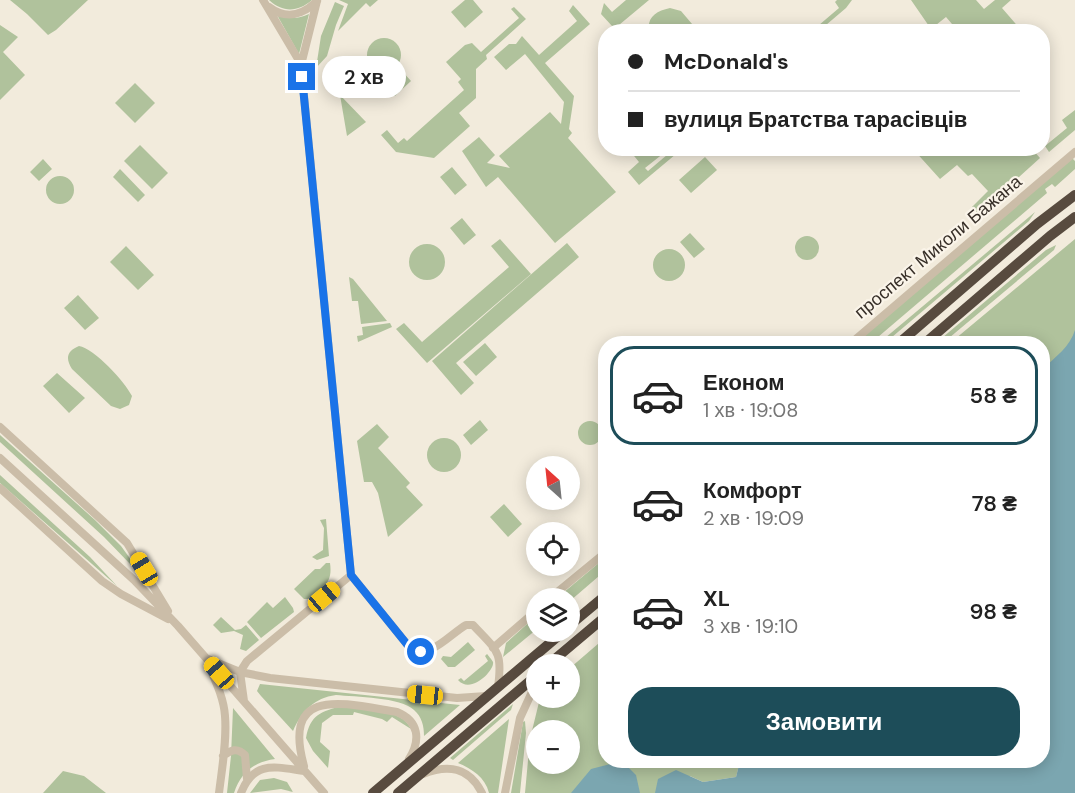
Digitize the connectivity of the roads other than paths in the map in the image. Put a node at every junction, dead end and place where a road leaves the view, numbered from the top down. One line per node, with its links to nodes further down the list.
1 (317, 1): 2 (street); 3 (street)
2 (264, 2): 3 (street)
3 (301, 64): 14 (street)
4 (1075, 152): 7 (street, проспект Миколи Бажана)
5 (1075, 195): 8 (highway)
6 (1075, 217): 9 (highway)
7 (859, 336)
8 (907, 336)
9 (933, 336)
10 (0, 427): 19 (street)
11 (0, 458): 19 (street)
12 (0, 488): 19 (street)
13 (598, 559): 15 (street)
14 (351, 575): 22 (street); 25 (street)
15 (562, 588)
16 (598, 602): 17 (highway)
17 (580, 617)
18 (526, 620): 22 (street)
19 (175, 623): 24 (street)
20 (598, 623): 23 (highway)
21 (551, 642): 27 (highway)
22 (493, 648): 27 (street)
23 (561, 654)
24 (206, 659): 25 (street); 29 (street); 31 (street)
25 (240, 672): 28 (street); 29 (street)
26 (526, 684): 34 (highway)
27 (498, 687): 28 (highway)
28 (488, 696): 32 (highway)
29 (244, 702): 33 (street)
30 (526, 705): 42 (street)
31 (223, 756): 35 (street); 36 (street)
32 (406, 764): 33 (street); 39 (highway)
33 (306, 773): 35 (street); 38 (street)
34 (416, 777): 40 (highway); 41 (street)
35 (247, 780): 37 (street)
36 (219, 793)
37 (241, 793)
38 (324, 793)
39 (373, 793)
40 (398, 793)
41 (482, 793)
42 (505, 793)

